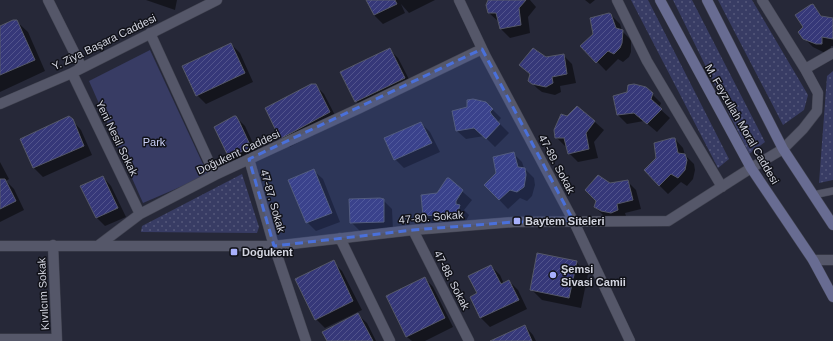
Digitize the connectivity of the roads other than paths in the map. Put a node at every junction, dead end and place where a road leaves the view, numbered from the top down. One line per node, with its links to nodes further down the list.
1 (48, 0): 11 (street)
2 (217, 0): 8 (street, Y. Ziya Başara Caddesi)
3 (459, 0): 9 (street, 47-89. Sokak)
4 (617, 0): 19 (street)
5 (660, 0): 17 (main road, M. Feyzullah Moral Caddesi)
6 (707, 0): 15 (main road, M. Feyzullah Moral Caddesi)
7 (762, 0): 12 (street, 47-80. Sokak)
8 (150, 33): 11 (street, Y. Ziya Başara Caddesi); 18 (street)
9 (482, 49): 16 (street, Doğukent Caddesi); 23 (street, 47-89. Sokak)
10 (833, 53): 12 (street)
11 (82, 68): 13 (street, Y. Ziya Başara Caddesi)
12 (805, 69): 15 (street, 47-80. Sokak)
13 (72, 73): 14 (street, Y. Ziya Başara Caddesi); 22 (street, Yeni Nesil Sokak)
14 (0, 104)
15 (783, 149): 17 (street, 47-80. Sokak); 21 (main road, M. Feyzullah Moral Caddesi)
16 (249, 159): 18 (street, Doğukent Caddesi); 30 (street, 47-87. Sokak)
17 (751, 168): 19 (street, 47-80. Sokak); 31 (main road, M. Feyzullah Moral Caddesi)
18 (215, 175): 22 (street, Doğukent Caddesi)
19 (722, 187): 23 (street, 47-80. Sokak)
20 (833, 191): 21 (lane)
21 (813, 195): 24 (main road, M. Feyzullah Moral Caddesi)
22 (140, 214): 28 (street, Doğukent Caddesi)
23 (574, 222): 25 (street, 47-80. Sokak); 39 (street, 47-89. Sokak)
24 (833, 226)
25 (413, 230): 26 (street, 47-80. Sokak); 38 (street, 47-88. Sokak)
26 (340, 238): 30 (street, 47-80. Sokak); 37 (street)
27 (53, 245): 28 (street); 29 (street); 35 (street, Kıvılcım Sokak)
28 (99, 245): 30 (street, 47-80. Sokak)
29 (0, 246)
30 (274, 246): 36 (street, 47-87. Sokak)
31 (813, 260): 32 (street); 33 (main road, M. Feyzullah Moral Caddesi)
32 (833, 260)
33 (833, 297)
34 (0, 339): 35 (street)
35 (57, 340)
36 (306, 341)
37 (390, 341)
38 (469, 341)
39 (630, 341)

